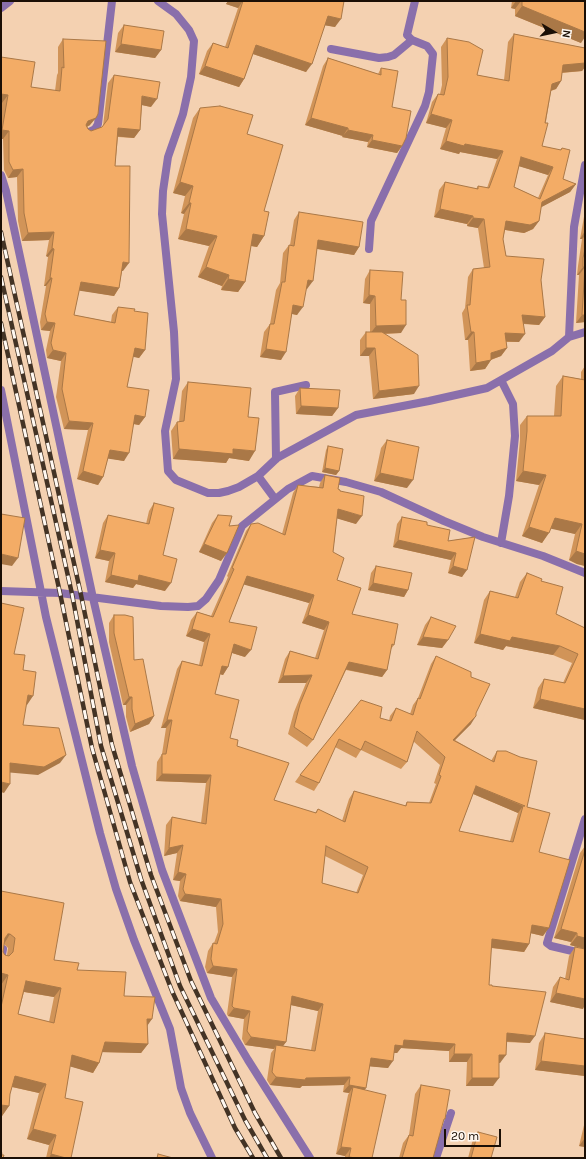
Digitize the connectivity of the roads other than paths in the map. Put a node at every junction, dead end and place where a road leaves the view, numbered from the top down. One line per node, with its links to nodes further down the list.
1 (10, 1): 5 (street)
2 (112, 1): 8 (street)
3 (158, 1): 18 (street)
4 (415, 1): 6 (street)
5 (1, 8)
6 (412, 40): 7 (street); 11 (street)
7 (331, 49)
8 (86, 133)
9 (585, 165): 13 (street)
10 (1, 175): 24 (street)
11 (369, 249)
12 (585, 332): 13 (street)
13 (569, 337): 14 (street)
14 (502, 382): 17 (street); 20 (street)
15 (306, 385): 17 (street)
16 (1, 390): 23 (street)
17 (276, 459): 18 (street)
18 (260, 479): 19 (street)
19 (274, 496): 20 (street); 24 (street)
20 (501, 543): 21 (street)
21 (585, 573)
22 (1, 590): 23 (street)
23 (41, 593): 24 (street); 30 (street)
24 (93, 598): 31 (street)
25 (585, 819): 27 (street)
26 (3, 949): 28 (street)
27 (585, 954)
28 (1, 960)
29 (451, 1113): 32 (street)
30 (212, 1158)
31 (310, 1158)
32 (436, 1158)

